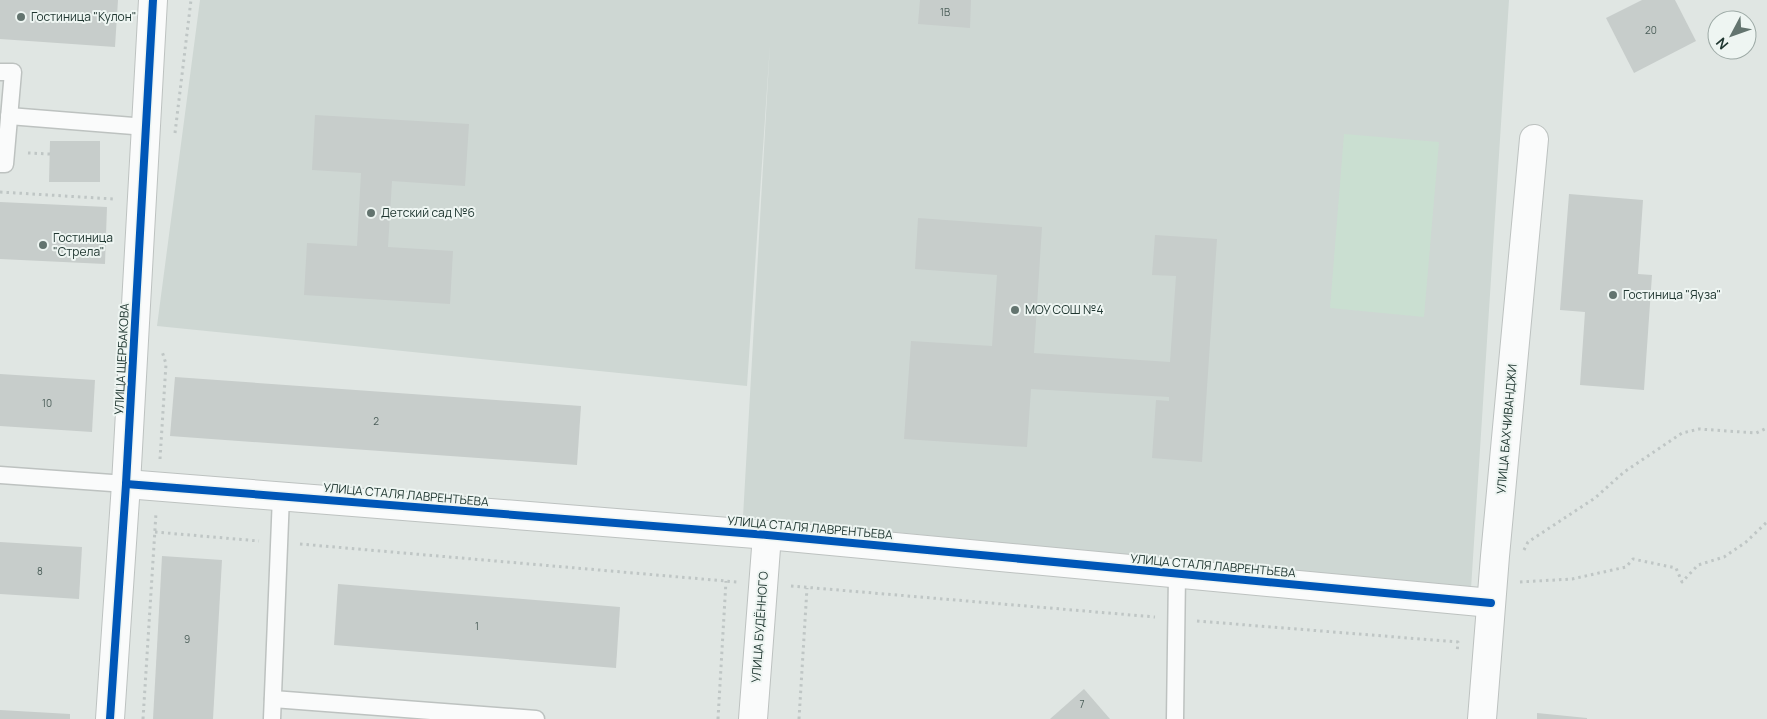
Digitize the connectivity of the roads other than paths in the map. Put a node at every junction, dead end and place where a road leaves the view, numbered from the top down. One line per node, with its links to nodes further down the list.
1 (153, 0): 4 (street, УЛИЦА ЩЕРБАКОВА)
2 (0, 72): 3 (lane)
3 (9, 116): 4 (lane); 6 (lane)
4 (146, 127): 8 (street, УЛИЦА ЩЕРБАКОВА)
5 (1534, 139): 12 (street, УЛИЦА БАХЧИВАНДЖИ)
6 (0, 164)
7 (0, 475): 8 (lane)
8 (126, 484): 9 (street, УЛИЦА СТАЛЯ ЛАВРЕНТЬЕВА); 14 (street, УЛИЦА ЩЕРБАКОВА)
9 (281, 496): 10 (street, УЛИЦА СТАЛЯ ЛАВРЕНТЬЕВА); 13 (lane)
10 (767, 535): 11 (street, УЛИЦА СТАЛЯ ЛАВРЕНТЬЕВА); 17 (street, УЛИЦА БУДЁННОГО)
11 (1178, 574): 12 (street, УЛИЦА СТАЛЯ ЛАВРЕНТЬЕВА); 18 (lane)
12 (1491, 603): 19 (street, УЛИЦА БАХЧИВАНДЖИ)
13 (273, 699): 15 (lane); 16 (lane)
14 (110, 719)
15 (272, 719)
16 (536, 719)
17 (753, 719)
18 (1175, 719)
19 (1482, 719)

